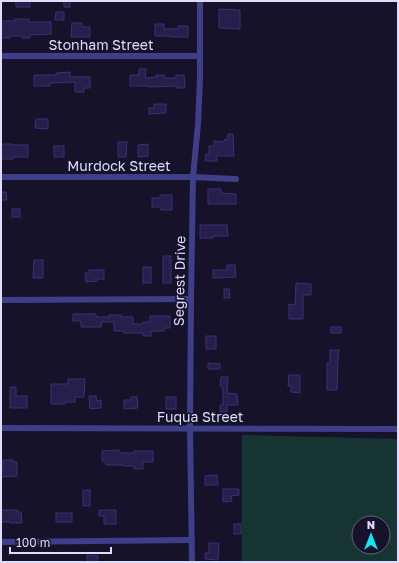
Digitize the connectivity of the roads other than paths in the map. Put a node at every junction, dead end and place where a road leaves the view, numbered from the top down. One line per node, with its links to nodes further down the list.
1 (200, 1): 3 (street, Segrest Drive)
2 (1, 56): 3 (street, Stonham Street)
3 (200, 56): 5 (street, Segrest Drive)
4 (1, 177): 5 (street, Murdock Street)
5 (193, 177): 6 (street, Murdock Street); 7 (street, Segrest Drive)
6 (236, 179)
7 (191, 299): 8 (street); 10 (street, Segrest Drive)
8 (1, 300)
9 (1, 428): 10 (street, Fuqua Street)
10 (190, 428): 11 (street, Fuqua Street); 12 (street, Segrest Drive)
11 (398, 429)
12 (192, 540): 13 (street); 14 (street, Segrest Drive)
13 (1, 542)
14 (192, 562)

